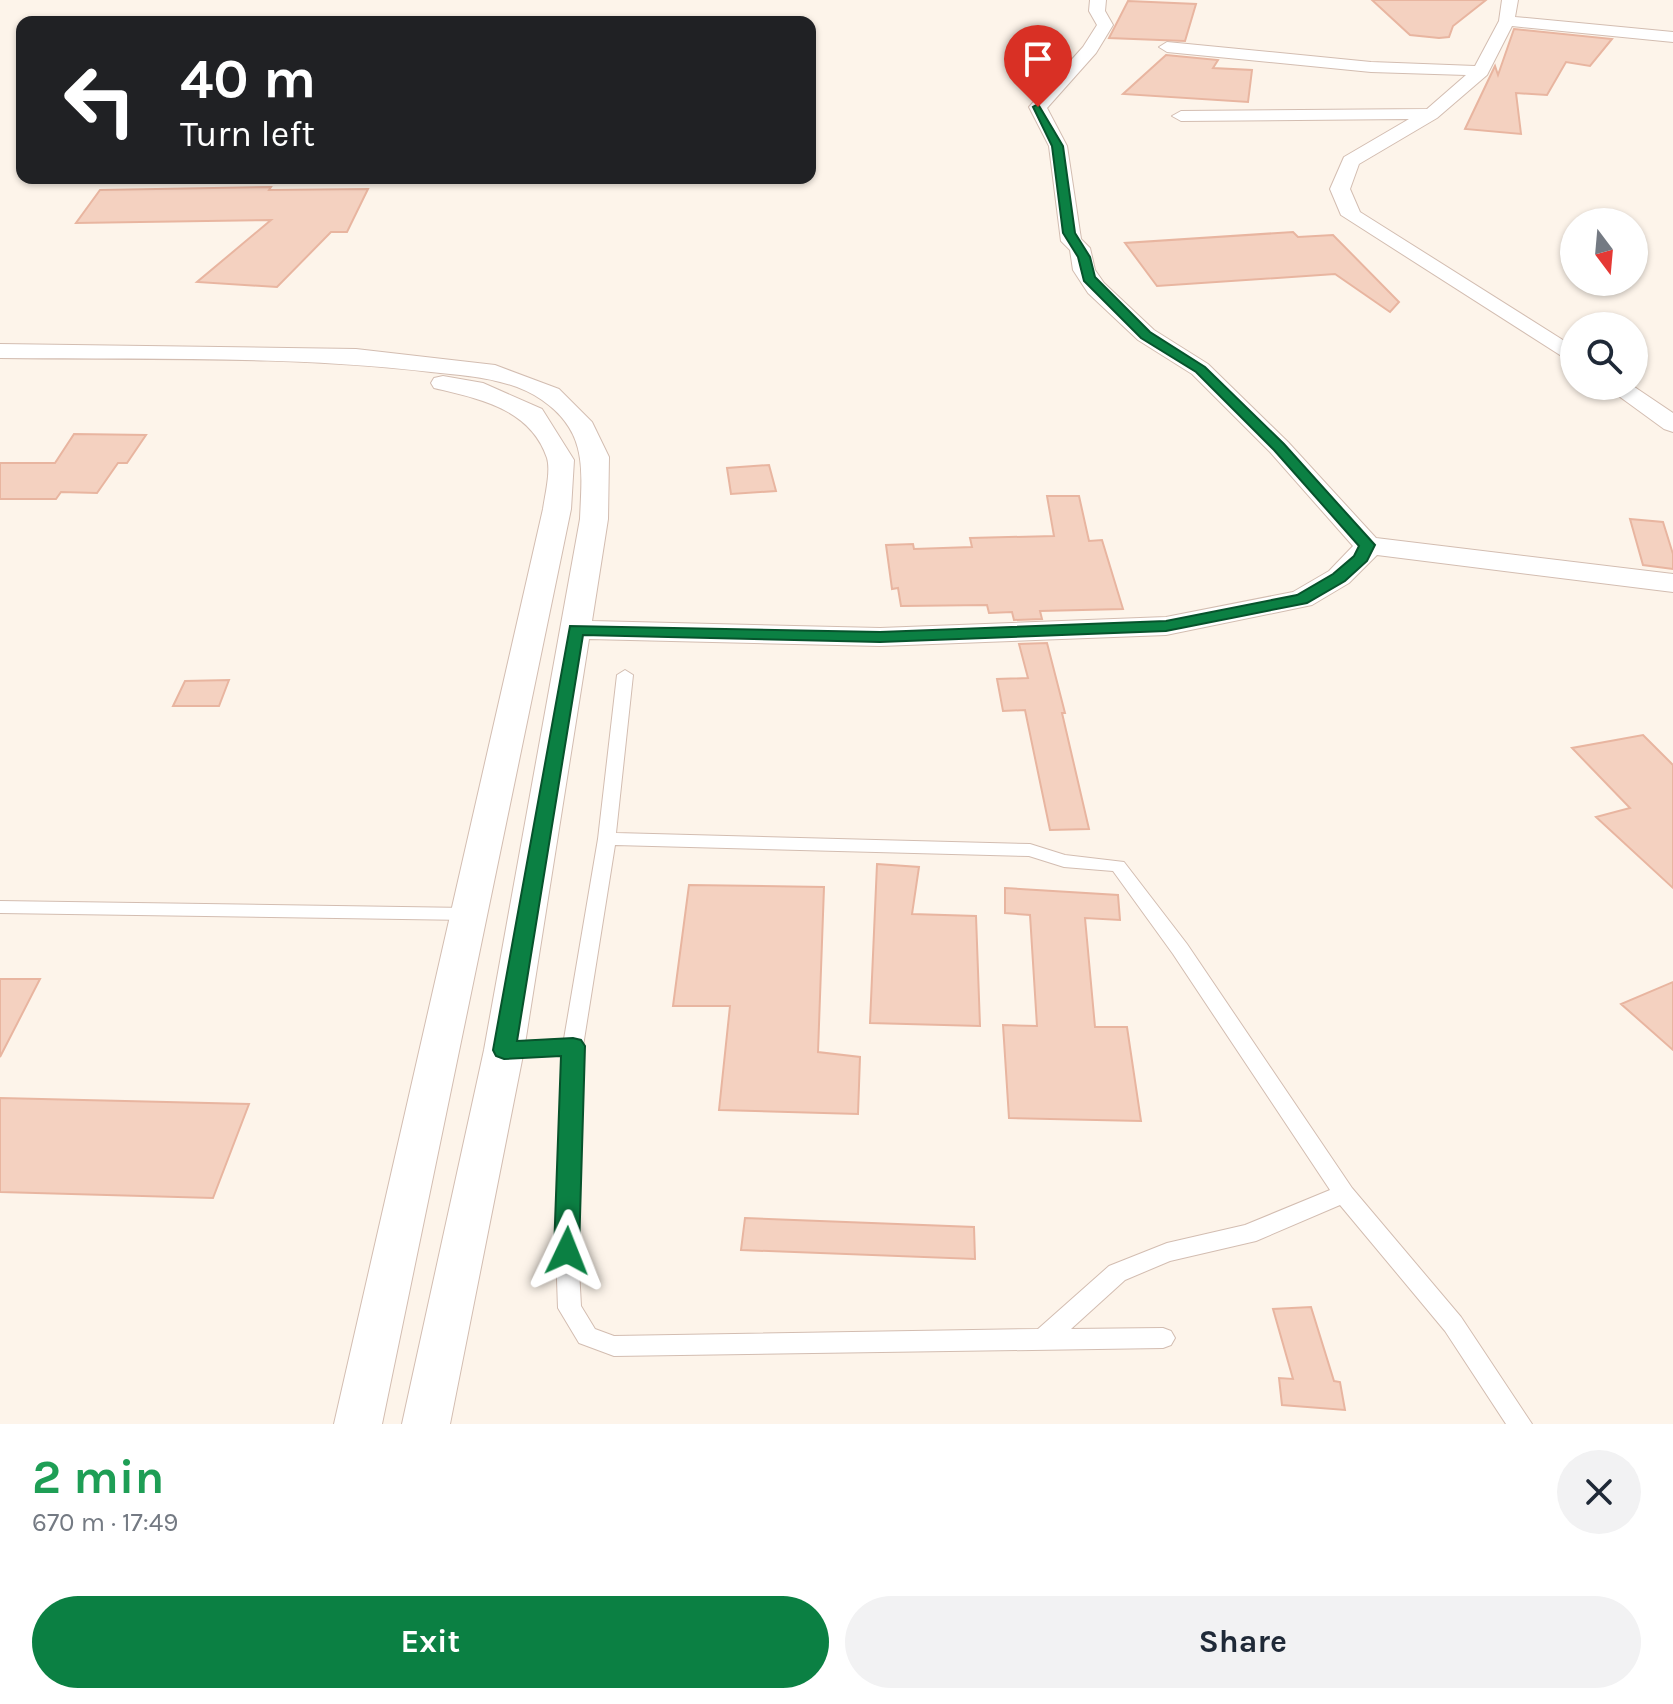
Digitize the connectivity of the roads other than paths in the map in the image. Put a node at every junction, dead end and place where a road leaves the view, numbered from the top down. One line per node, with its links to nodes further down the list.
1 (1098, 0): 14 (street)
2 (1510, 0): 3 (street)
3 (1507, 21): 4 (street); 6 (street)
4 (1673, 37)
5 (1167, 47): 6 (street)
6 (1481, 71): 7 (street)
7 (1431, 114): 8 (street); 9 (street)
8 (1181, 116)
9 (1560, 348)
10 (0, 351): 16 (street)
11 (0, 371): 20 (street)
12 (1638, 400): 13 (street)
13 (1673, 424)
14 (1367, 545): 15 (street); 16 (street)
15 (1673, 583)
16 (576, 630): 22 (street)
17 (625, 675): 18 (lane)
18 (607, 839): 21 (lane); 23 (lane)
19 (0, 907): 20 (lane)
20 (468, 914): 26 (street)
21 (573, 1046): 22 (lane); 25 (lane)
22 (504, 1050): 27 (street)
23 (1344, 1194): 25 (lane); 28 (lane)
24 (1163, 1338): 25 (lane)
25 (1044, 1339)
26 (358, 1424)
27 (426, 1424)
28 (1520, 1424)

